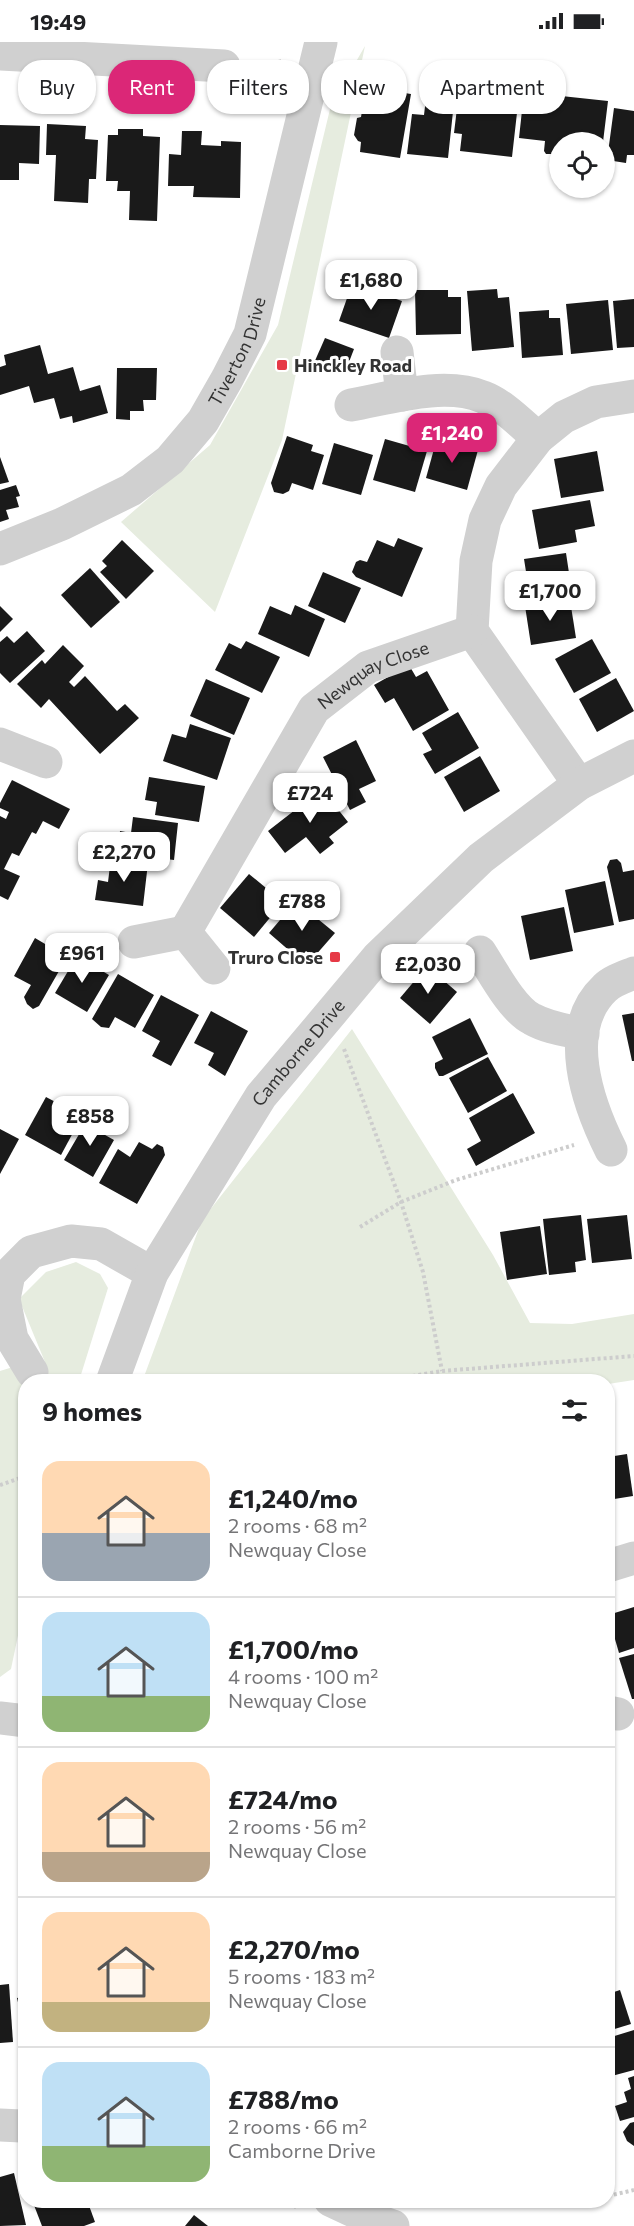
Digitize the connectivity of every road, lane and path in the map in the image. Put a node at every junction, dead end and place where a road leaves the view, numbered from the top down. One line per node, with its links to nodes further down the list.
1 (321, 42): 10 (street, Tiverton Drive)
2 (145, 52): 3 (street); 4 (street)
3 (0, 54)
4 (207, 63)
5 (397, 352): 6 (street)
6 (402, 395): 8 (street); 9 (street)
7 (634, 396): 9 (street)
8 (351, 405)
9 (538, 438): 11 (street)
10 (0, 549)
11 (472, 631): 15 (street); 16 (street, Newquay Close)
12 (1, 747): 14 (street)
13 (634, 756): 15 (street, Camborne Drive)
14 (46, 762)
15 (579, 784): 21 (street, Camborne Drive)
16 (185, 932): 17 (street); 19 (street)
17 (134, 942)
18 (480, 952): 22 (street)
19 (214, 968)
20 (634, 974): 22 (street)
21 (331, 1013): 24 (path); 26 (street, Camborne Drive)
22 (583, 1034): 23 (street)
23 (607, 1143): 24 (path)
24 (401, 1202): 25 (path); 29 (path)
25 (360, 1227)
26 (152, 1273): 27 (street); 31 (street, Camborne Drive)
27 (6, 1342): 30 (street)
28 (634, 1356): 29 (path)
29 (442, 1371): 32 (path)
30 (32, 1372)
31 (115, 1374)
32 (424, 1374)
33 (18, 1479): 34 (path)
34 (0, 1485)
35 (634, 1558): 36 (street)
36 (615, 1564)
37 (0, 1718): 38 (street)
38 (18, 1720)
39 (0, 2126): 40 (street)
40 (18, 2126)
41 (634, 2190): 42 (path)
42 (615, 2194)
43 (349, 2208): 44 (street)
44 (393, 2226)

